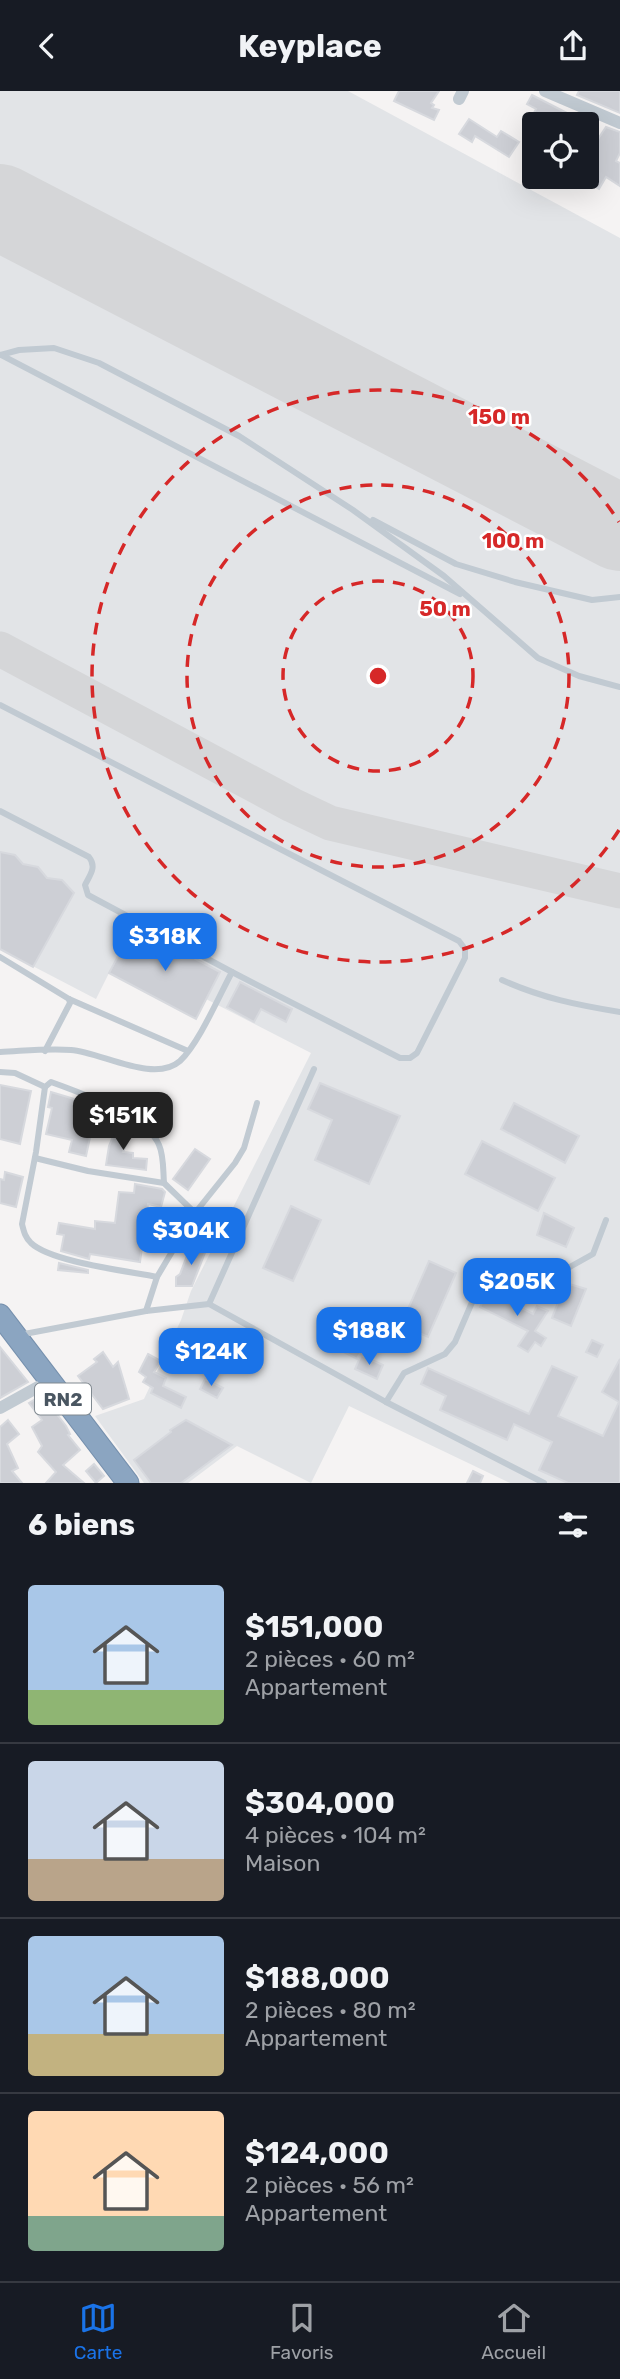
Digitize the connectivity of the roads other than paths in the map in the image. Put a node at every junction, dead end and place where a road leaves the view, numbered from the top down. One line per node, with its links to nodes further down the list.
1 (550, 92): 2 (street)
2 (586, 110): 3 (street)
3 (620, 123)
4 (0, 355): 5 (lane); 7 (lane)
5 (353, 510): 6 (lane); 7 (lane)
6 (620, 597)
7 (467, 598): 8 (lane)
8 (620, 687)
9 (0, 705): 12 (lane)
10 (0, 811): 12 (lane)
11 (0, 957): 14 (lane)
12 (232, 972): 17 (lane)
13 (502, 980): 15 (lane)
14 (69, 999): 16 (lane); 17 (lane)
15 (620, 1012)
16 (45, 1051): 17 (lane); 18 (lane)
17 (188, 1051)
18 (0, 1052)
19 (314, 1069): 28 (lane)
20 (0, 1072): 21 (lane)
21 (45, 1087): 23 (lane); 24 (lane)
22 (257, 1103): 25 (lane)
23 (35, 1159): 24 (lane); 27 (lane)
24 (164, 1183): 25 (lane)
25 (195, 1213): 27 (lane)
26 (606, 1220): 33 (lane)
27 (157, 1277): 29 (lane)
28 (209, 1304): 29 (lane); 33 (lane)
29 (146, 1311): 31 (lane)
30 (0, 1315): 31 (highway, RN2)
31 (15, 1336): 32 (highway, RN2)
32 (49, 1381): 34 (street); 35 (highway, RN2)
33 (386, 1402): 36 (lane)
34 (0, 1408)
35 (127, 1482)
36 (544, 1483)

